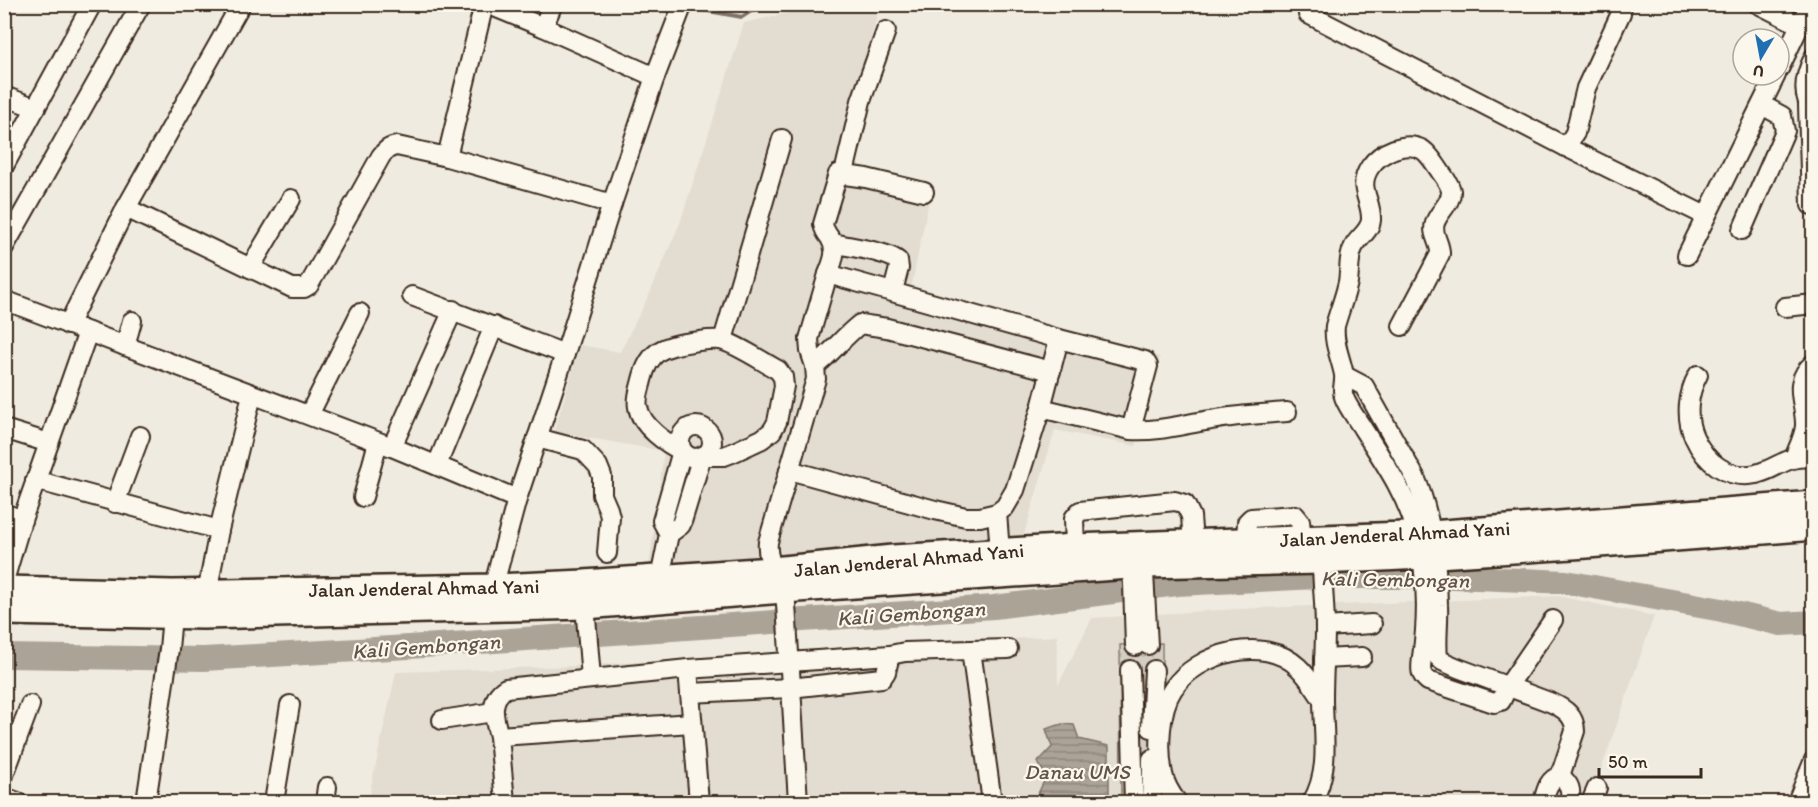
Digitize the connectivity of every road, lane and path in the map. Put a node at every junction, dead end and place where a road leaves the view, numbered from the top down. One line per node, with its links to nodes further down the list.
1 (92, 4): 20 (street)
2 (141, 4): 35 (street)
3 (242, 4): 31 (street)
4 (486, 4): 12 (street); 24 (street)
5 (553, 4): 12 (street)
6 (1622, 4): 23 (street)
7 (1758, 4): 11 (street)
8 (1810, 4): 11 (street)
9 (682, 7): 16 (street)
10 (1308, 14): 23 (street)
11 (1800, 26): 14 (street)
12 (543, 27): 16 (street)
13 (886, 31): 26 (street)
14 (1791, 44)
15 (1814, 57): 21 (street)
16 (655, 77): 29 (street)
17 (1770, 87): 19 (street)
18 (4, 96): 20 (street)
19 (1764, 100): 21 (street); 32 (street); 33 (street)
20 (36, 108): 25 (street)
21 (1810, 111): 30 (street)
22 (782, 139): 52 (street)
23 (1566, 147): 32 (street)
24 (447, 157): 29 (street); 37 (street)
25 (4, 166)
26 (844, 173): 27 (street); 34 (street)
27 (924, 192)
28 (291, 200): 37 (street)
29 (612, 204): 54 (street)
30 (1810, 205)
31 (126, 208): 37 (street); 47 (street)
32 (1706, 216): 36 (street)
33 (1743, 230)
34 (833, 243): 38 (street); 39 (street)
35 (4, 247)
36 (1687, 255)
37 (250, 268)
38 (828, 274): 39 (street); 56 (street)
39 (893, 291): 51 (street)
40 (412, 296): 44 (street)
41 (4, 300): 47 (street)
42 (1814, 304): 43 (street)
43 (1785, 307)
44 (453, 310): 48 (street); 68 (street)
45 (360, 313): 62 (street)
46 (132, 321): 53 (street)
47 (68, 325): 50 (street)
48 (494, 326): 54 (street); 73 (street)
49 (1402, 326): 90 (street)
50 (88, 333): 53 (street); 67 (street)
51 (1059, 339): 57 (street); 64 (street)
52 (723, 340): 69 (street); 70 (street)
53 (125, 346): 59 (street)
54 (566, 354): 66 (street)
55 (1814, 363): 71 (street)
56 (815, 366): 57 (street); 74 (street)
57 (1051, 371): 60 (street)
58 (1698, 375): 71 (street)
59 (252, 395): 62 (street); 84 (street)
60 (1041, 408): 64 (street); 81 (street)
61 (1287, 412): 64 (street)
62 (309, 415): 68 (street)
63 (4, 429): 67 (street)
64 (1131, 430)
65 (140, 436): 78 (street)
66 (537, 438): 77 (street); 89 (street)
67 (49, 442): 75 (street)
68 (385, 444): 73 (street); 76 (street)
69 (682, 451): 70 (street); 70 (street); 85 (street)
70 (702, 456): 85 (street)
71 (1794, 458): 72 (street)
72 (1814, 458)
73 (437, 465): 77 (street)
74 (789, 470): 81 (street); 96 (street)
75 (35, 480): 78 (street); 82 (street)
76 (363, 497)
77 (517, 499): 99 (street)
78 (115, 502): 84 (street)
79 (1814, 505): 90 (highway, Jalan Jenderal Ahmad Yani)
80 (4, 513): 82 (street)
81 (997, 513): 88 (street)
82 (22, 520): 95 (street)
83 (1814, 526): 90 (highway, Jalan Jenderal Ahmad Yani)
84 (219, 530): 101 (street)
85 (669, 534): 94 (street)
86 (1193, 543): 87 (street); 90 (highway, Jalan Jenderal Ahmad Yani); 91 (highway, Jalan Jenderal Ahmad Yani)
87 (1075, 548): 88 (highway, Jalan Jenderal Ahmad Yani); 91 (highway, Jalan Jenderal Ahmad Yani)
88 (999, 552): 93 (highway, Jalan Jenderal Ahmad Yani)
89 (607, 553)
90 (1427, 555): 92 (highway, Jalan Jenderal Ahmad Yani); 102 (street)
91 (1137, 565): 92 (highway, Jalan Jenderal Ahmad Yani); 93 (highway, Jalan Jenderal Ahmad Yani); 107 (street)
92 (1322, 565): 106 (street)
93 (894, 570): 96 (highway, Jalan Jenderal Ahmad Yani)
94 (660, 578): 96 (highway, Jalan Jenderal Ahmad Yani); 98 (highway, Jalan Jenderal Ahmad Yani)
95 (4, 581)
96 (781, 588): 98 (highway, Jalan Jenderal Ahmad Yani); 111 (street)
97 (4, 590): 100 (highway, Jalan Jenderal Ahmad Yani)
98 (584, 594): 99 (highway, Jalan Jenderal Ahmad Yani); 117 (street)
99 (492, 598): 101 (highway, Jalan Jenderal Ahmad Yani)
100 (173, 604): 101 (highway, Jalan Jenderal Ahmad Yani); 103 (highway, Jalan Jenderal Ahmad Yani); 134 (street)
101 (205, 604)
102 (1432, 608): 118 (street); 118 (street)
103 (4, 611)
104 (1553, 620): 118 (street)
105 (1372, 624): 106 (street)
106 (1325, 627): 113 (street)
107 (1141, 646): 115 (street); 116 (street)
108 (1008, 649): 109 (street)
109 (971, 650): 110 (street); 139 (street)
110 (890, 655): 111 (street); 119 (street)
111 (788, 657): 114 (street); 119 (street)
112 (1362, 657): 113 (street)
113 (1324, 659): 121 (street)
114 (688, 669): 117 (street); 120 (street)
115 (1130, 670): 116 (street); 140 (street)
116 (1154, 670): 127 (street)
117 (591, 674): 124 (street)
118 (1508, 686): 131 (street)
119 (790, 688): 120 (street); 138 (street)
120 (690, 693): 126 (street)
121 (1323, 700): 127 (street); 143 (street)
122 (30, 705): 130 (street)
123 (290, 705): 135 (street)
124 (493, 712): 125 (street); 128 (street)
125 (442, 720)
126 (692, 723): 128 (street); 137 (street)
127 (1156, 729): 141 (street); 142 (street)
128 (499, 736): 136 (street)
129 (1814, 760): 146 (street)
130 (4, 775)
131 (1560, 776): 144 (street); 145 (street)
132 (4, 797): 133 (street)
133 (18, 802)
134 (146, 802)
135 (274, 802)
136 (505, 802)
137 (699, 802)
138 (798, 802)
139 (992, 802)
140 (1134, 802)
141 (1152, 802)
142 (1177, 802)
143 (1312, 802)
144 (1543, 802)
145 (1569, 802)
146 (1797, 802)

